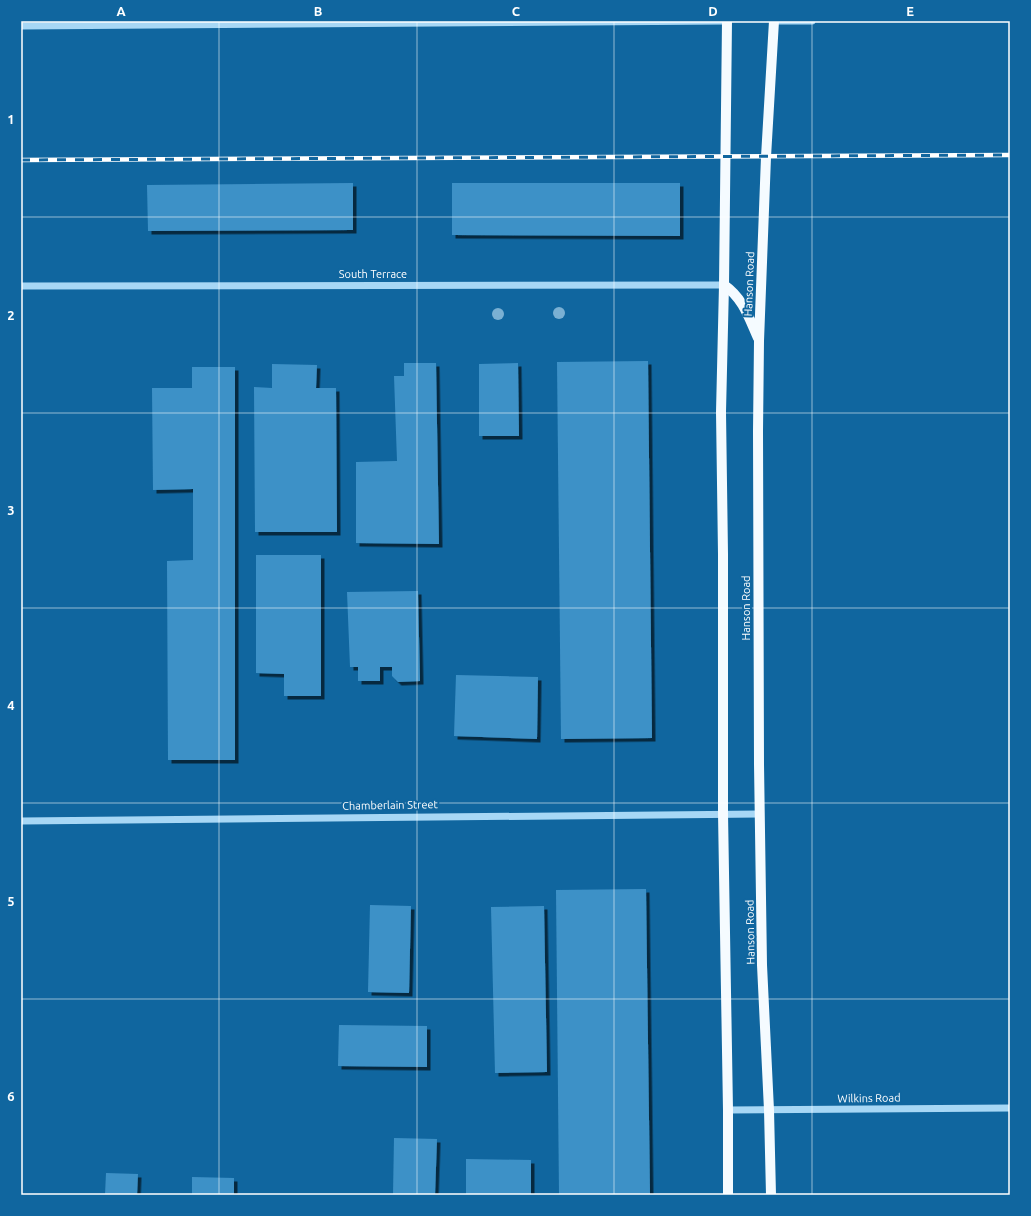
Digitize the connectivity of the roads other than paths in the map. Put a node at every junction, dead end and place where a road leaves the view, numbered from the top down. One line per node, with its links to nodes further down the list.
1 (727, 21): 4 (street); 5 (main road)
2 (774, 21): 3 (street); 7 (main road, Hanson Road)
3 (812, 21)
4 (21, 26)
5 (724, 285): 6 (street, South Terrace); 7 (main road); 8 (main road)
6 (21, 286)
7 (759, 341): 9 (main road, Hanson Road)
8 (723, 813): 9 (street, Chamberlain Street); 10 (street, Chamberlain Street); 12 (main road)
9 (760, 814): 13 (main road, Hanson Road)
10 (21, 821)
11 (1010, 1108): 13 (street, Wilkins Road)
12 (728, 1110): 13 (street, Wilkins Road); 14 (main road)
13 (769, 1110): 15 (main road, Hanson Road)
14 (728, 1195)
15 (771, 1195)

